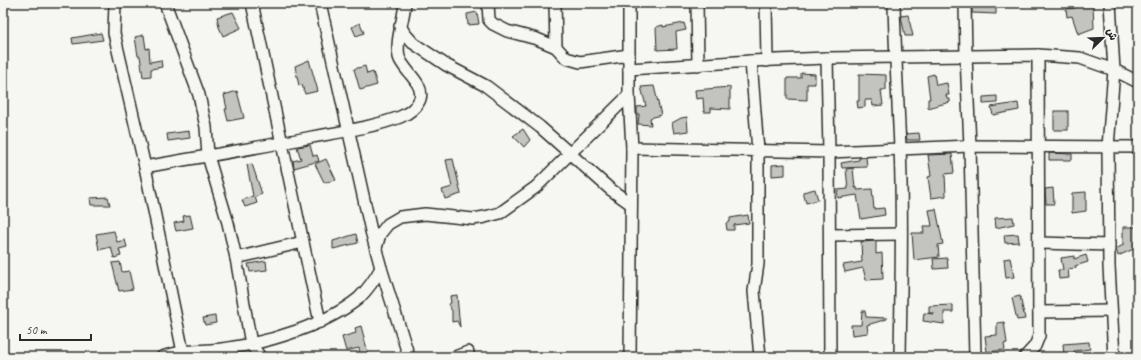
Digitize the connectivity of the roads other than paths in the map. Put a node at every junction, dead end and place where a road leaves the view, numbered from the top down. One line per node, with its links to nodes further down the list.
1 (115, 3): 40 (street)
2 (165, 3): 39 (street)
3 (252, 3): 29 (street)
4 (320, 3): 28 (street)
5 (405, 3): 14 (street)
6 (488, 3): 15 (street)
7 (555, 3): 15 (street)
8 (629, 3): 16 (street)
9 (697, 3): 23 (street)
10 (766, 3): 22 (street)
11 (894, 3): 19 (street)
12 (965, 3): 18 (street)
13 (1110, 3): 25 (street)
14 (400, 26): 28 (street); 38 (street)
15 (556, 47): 16 (street)
16 (629, 55): 24 (street)
17 (1038, 55): 18 (street); 25 (street); 31 (street)
18 (966, 56): 19 (street); 30 (street)
19 (895, 57): 20 (street); 35 (street)
20 (827, 58): 22 (street); 37 (street)
21 (751, 61): 22 (street); 23 (street); 36 (street)
22 (767, 61)
23 (698, 65): 24 (street)
24 (629, 70): 27 (street)
25 (1114, 70): 26 (street); 32 (street)
26 (1138, 82)
27 (629, 94): 34 (street); 38 (street)
28 (349, 130): 29 (street); 47 (street)
29 (281, 143): 39 (street); 44 (street)
30 (970, 146): 31 (street); 35 (street); 64 (street)
31 (1038, 146): 32 (street); 45 (street)
32 (1108, 147): 33 (street); 46 (street)
33 (1138, 147)
34 (632, 148): 36 (street); 41 (street)
35 (900, 149): 37 (street); 42 (street)
36 (758, 151): 37 (street); 61 (street)
37 (829, 152): 43 (street)
38 (570, 154): 41 (street); 47 (street)
39 (208, 156): 40 (street); 48 (street)
40 (145, 167): 55 (street)
41 (631, 204): 60 (street)
42 (901, 234): 43 (street); 63 (street)
43 (830, 235): 62 (street)
44 (303, 242): 48 (street); 52 (street)
45 (1040, 243): 46 (street); 51 (street)
46 (1109, 245): 50 (street)
47 (376, 248): 49 (street)
48 (236, 258): 53 (street)
49 (381, 268): 52 (street); 58 (street)
50 (1112, 311): 51 (street); 66 (street)
51 (1040, 312): 65 (street)
52 (320, 322): 53 (street)
53 (251, 344): 55 (street); 57 (street)
54 (468, 352): 59 (street)
55 (184, 354): 56 (street)
56 (162, 357)
57 (260, 357)
58 (409, 357)
59 (455, 357)
60 (630, 357)
61 (760, 357)
62 (830, 357)
63 (900, 357)
64 (975, 357)
65 (1025, 357)
66 (1114, 357)

